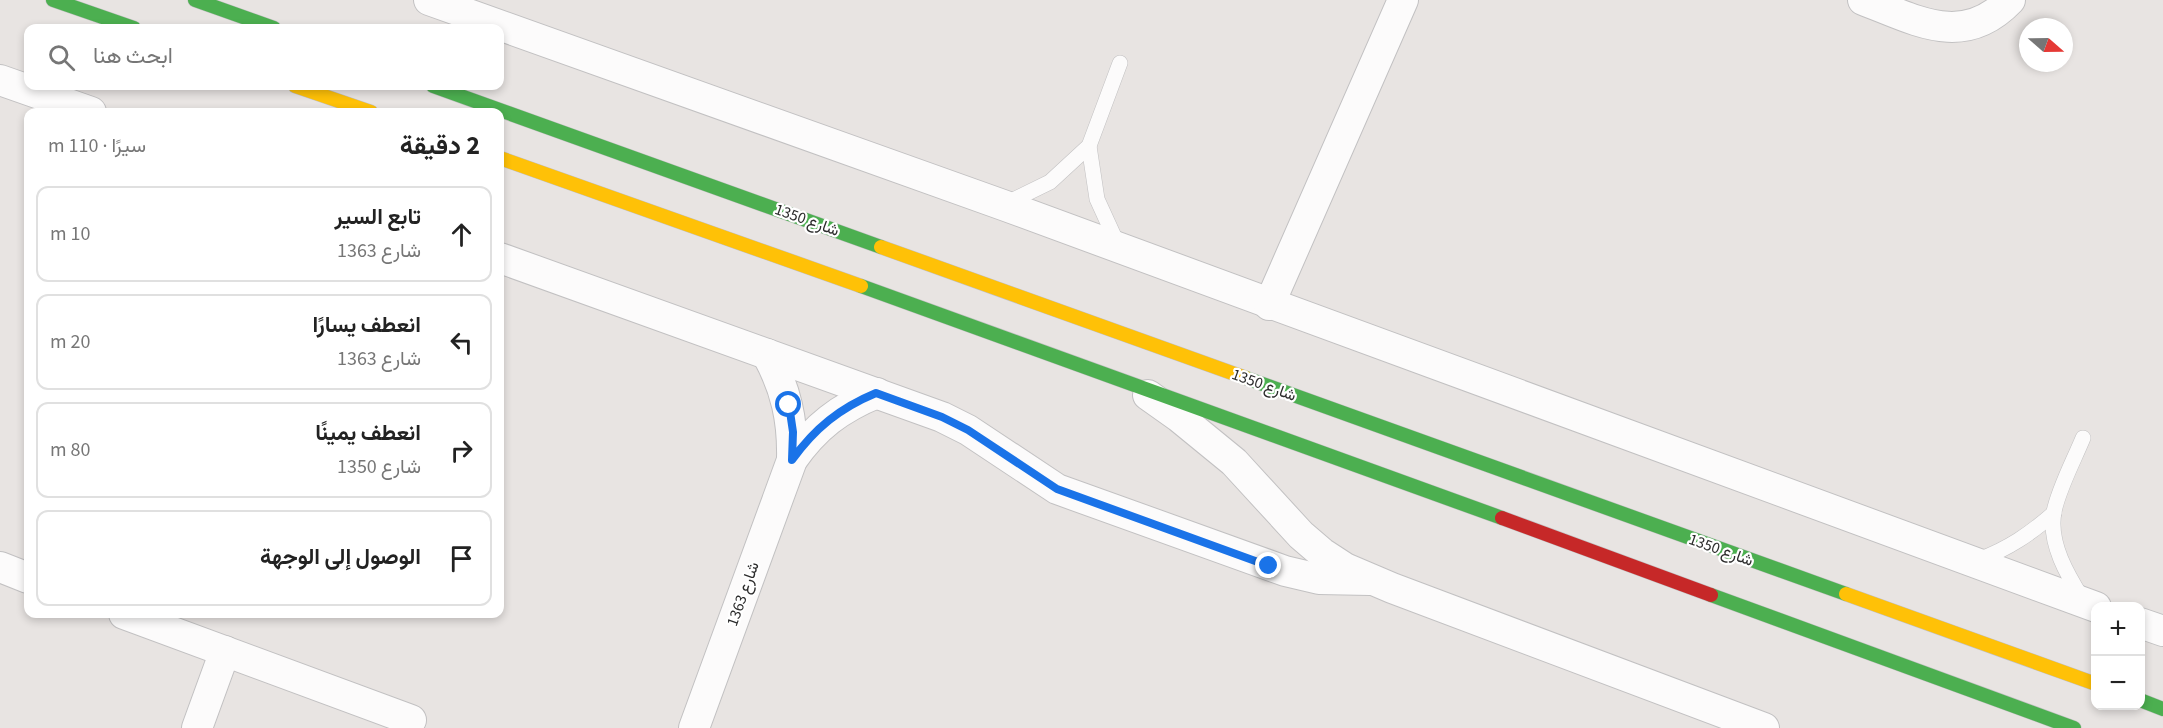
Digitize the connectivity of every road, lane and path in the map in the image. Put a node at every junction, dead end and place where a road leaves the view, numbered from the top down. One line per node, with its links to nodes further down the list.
1 (53, 0): 7 (street)
2 (195, 0): 8 (street)
3 (429, 0): 9 (street)
4 (1403, 0): 26 (street)
5 (1863, 0): 6 (street)
6 (2010, 0)
7 (122, 24)
8 (263, 24)
9 (496, 24)
10 (504, 27): 23 (street)
11 (1120, 63): 21 (lane)
12 (0, 80): 13 (street)
13 (24, 88)
14 (28, 90): 17 (street)
15 (307, 90): 18 (street)
16 (444, 90): 19 (street, شارع 1350)
17 (80, 108)
18 (359, 108)
19 (494, 108)
20 (504, 112): 42 (street, شارع 1350)
21 (1089, 146): 23 (lane); 24 (lane)
22 (504, 159): 28 (street)
23 (1003, 205): 24 (street)
24 (1119, 247): 26 (street)
25 (504, 259): 27 (street)
26 (1269, 305): 33 (street)
27 (767, 354): 29 (street); 31 (street, شارع 1363)
28 (1120, 378): 36 (street); 49 (street)
29 (876, 393): 31 (street, شارع 1363); 36 (street)
30 (2083, 438): 32 (lane)
31 (792, 460): 47 (street, شارع 1363)
32 (2054, 513): 33 (lane); 37 (lane)
33 (1973, 562): 37 (street)
34 (0, 567): 35 (street)
35 (24, 576)
36 (1370, 580): 48 (street)
37 (2090, 605)
38 (135, 618): 41 (street)
39 (2145, 625): 40 (street)
40 (2163, 631)
41 (225, 651): 45 (street); 46 (street)
42 (2091, 682)
43 (2145, 702): 44 (street)
44 (2163, 709)
45 (411, 720)
46 (197, 728)
47 (694, 728)
48 (1764, 728)
49 (2074, 728)

